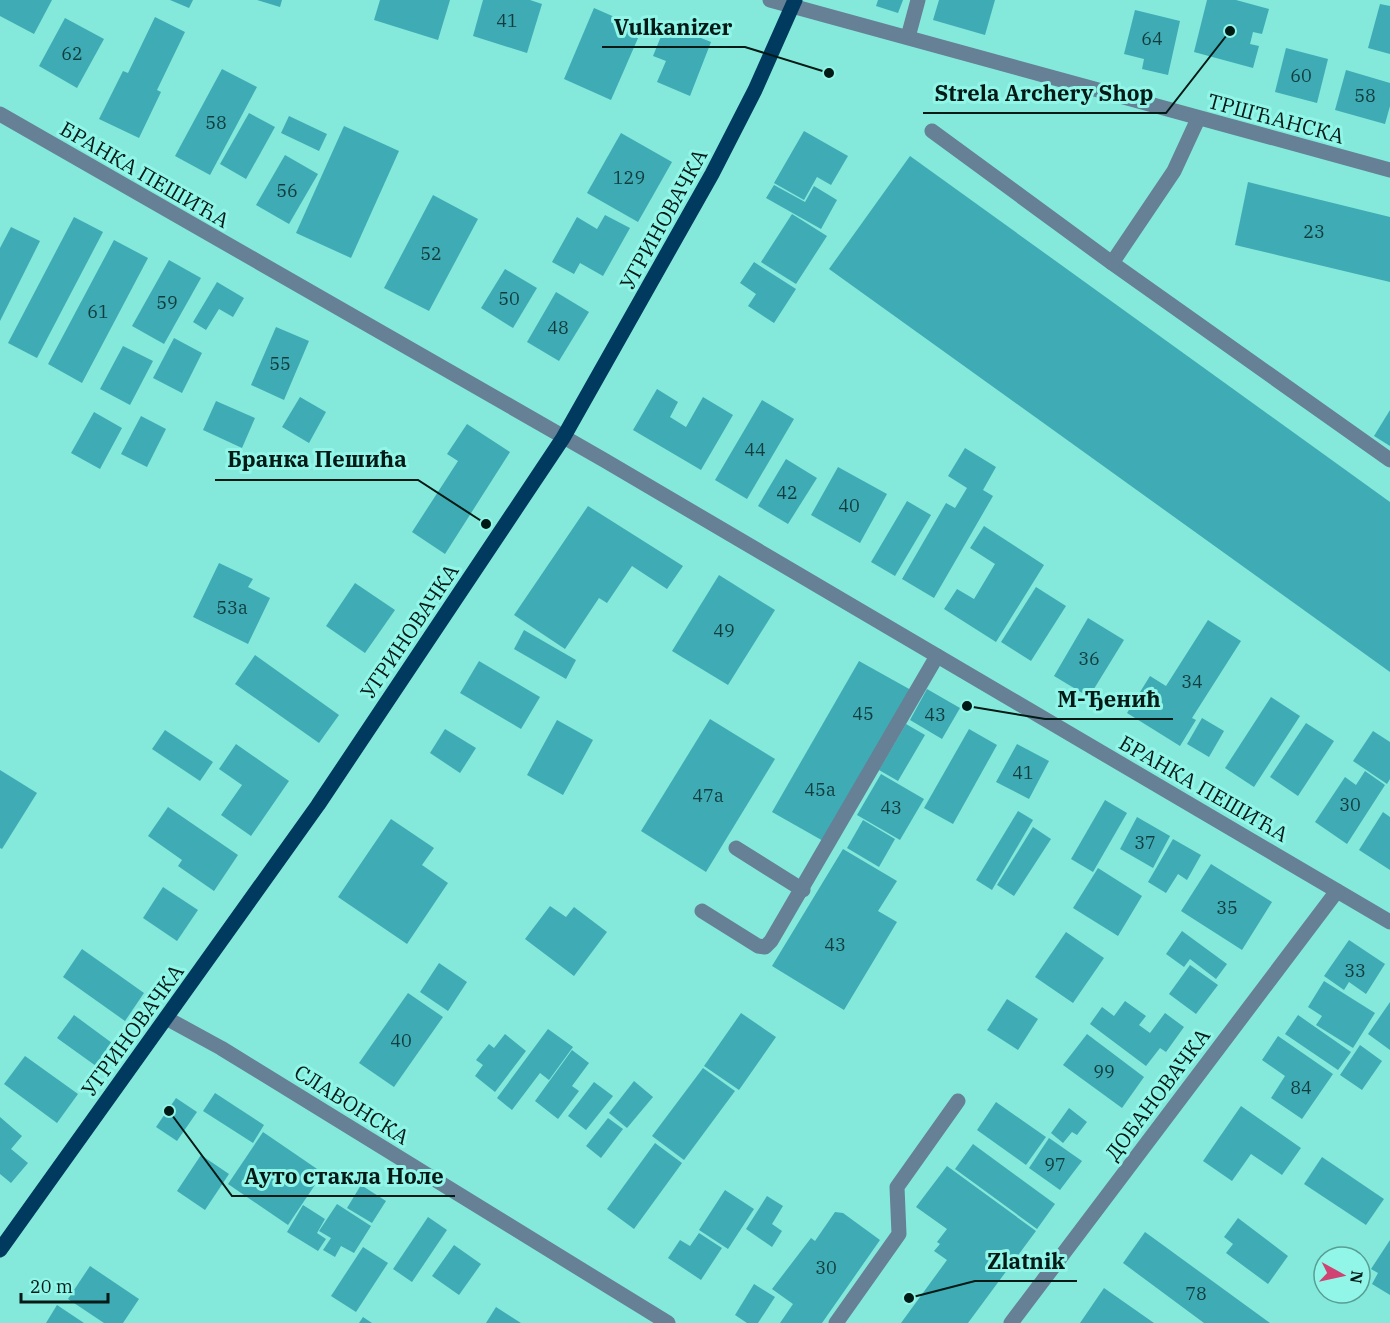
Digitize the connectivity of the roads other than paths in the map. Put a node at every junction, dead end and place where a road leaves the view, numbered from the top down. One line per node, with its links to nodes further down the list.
1 (770, 0): 3 (street, ТРШЋАНСКА)
2 (918, 0): 4 (street)
3 (794, 3): 4 (street, ТРШЋАНСКА); 10 (main road, УГРИНОВАЧКА)
4 (908, 37): 6 (street, ТРШЋАНСКА)
5 (0, 114): 10 (street, БРАНКА ПЕШИЋА)
6 (1198, 119): 8 (street, ТРШЋАНСКА); 9 (street)
7 (932, 131): 9 (street)
8 (1390, 170)
9 (1112, 263): 11 (street)
10 (563, 438): 12 (street, БРАНКА ПЕШИЋА); 18 (main road, УГРИНОВАЧКА)
11 (1390, 460)
12 (938, 656): 14 (street); 15 (street, БРАНКА ПЕШИЋА)
13 (736, 848): 14 (street)
14 (803, 890): 16 (street)
15 (1337, 891): 17 (street, БРАНКА ПЕШИЋА); 23 (street, ДОБАНОВАЧКА)
16 (702, 911)
17 (1390, 922)
18 (166, 1018): 20 (main road, УГРИНОВАЧКА); 21 (street, СЛАВОНСКА)
19 (958, 1101): 22 (street)
20 (0, 1250)
21 (668, 1323)
22 (836, 1323)
23 (1011, 1323)

